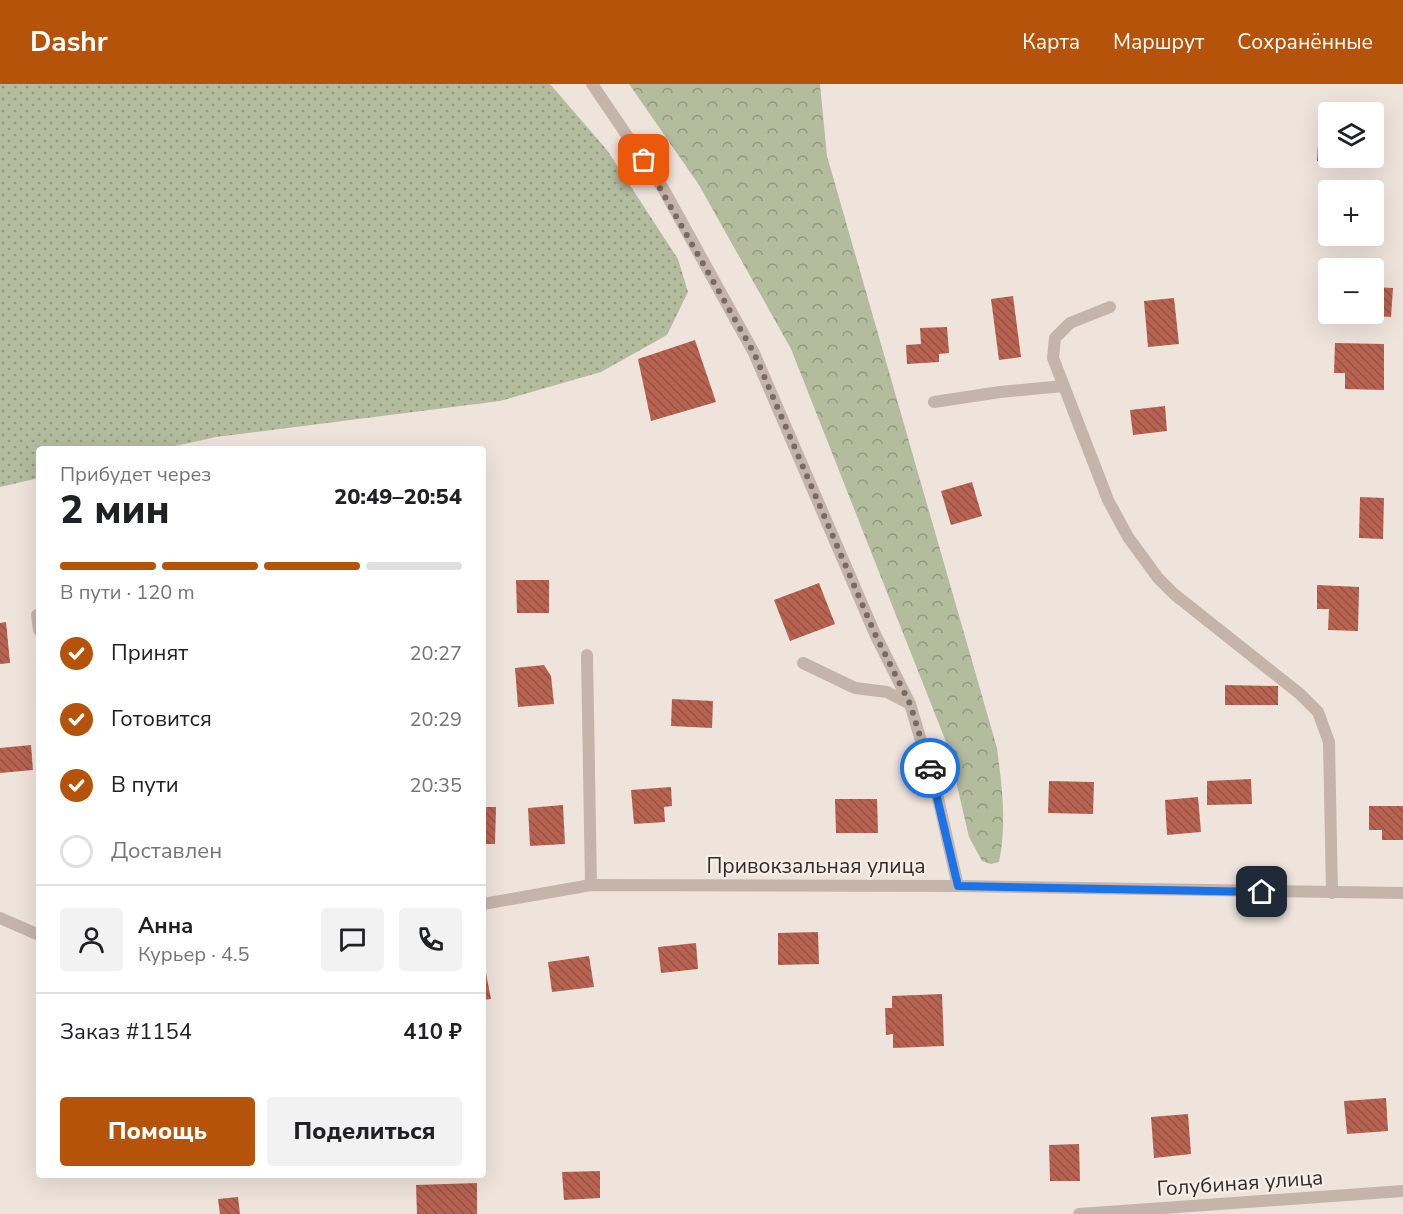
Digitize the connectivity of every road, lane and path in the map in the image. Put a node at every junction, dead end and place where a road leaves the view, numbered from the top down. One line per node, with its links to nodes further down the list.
1 (592, 84): 7 (lane)
2 (1110, 307): 3 (lane)
3 (1064, 386): 4 (lane); 10 (lane)
4 (934, 402)
5 (587, 655): 8 (lane)
6 (803, 663): 7 (lane)
7 (910, 704): 9 (lane)
8 (591, 885): 9 (lane, Привокзальная улица); 12 (lane, Привокзальная улица)
9 (958, 886): 10 (lane, Привокзальная улица)
10 (1332, 893): 11 (lane, Привокзальная улица)
11 (1403, 893)
12 (486, 902)
13 (0, 918): 14 (lane)
14 (36, 934)
15 (1403, 1191): 16 (lane, Голубиная улица)
16 (1079, 1214)

